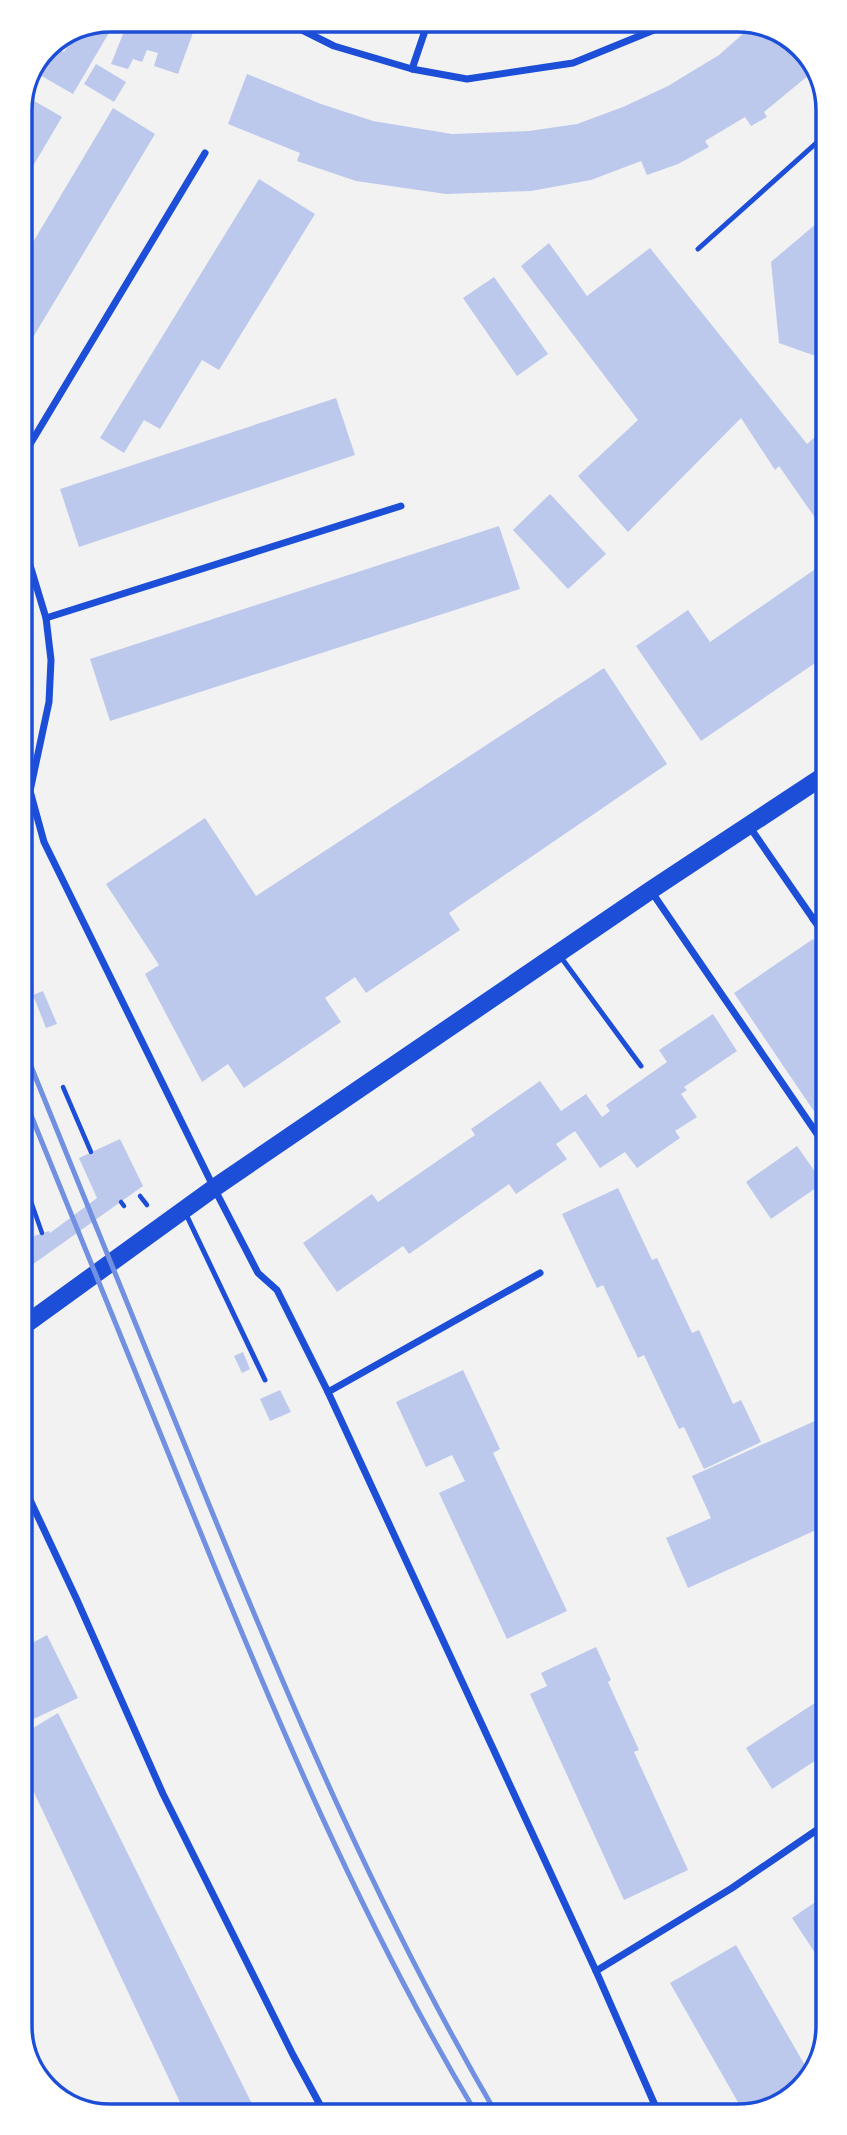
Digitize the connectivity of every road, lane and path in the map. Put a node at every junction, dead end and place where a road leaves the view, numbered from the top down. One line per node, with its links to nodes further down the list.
1 (306, 32): 4 (street)
2 (425, 32): 4 (street)
3 (649, 32): 4 (street)
4 (412, 69)
5 (816, 143): 7 (lane)
6 (205, 153): 8 (street)
7 (698, 249)
8 (32, 441)
9 (401, 506): 11 (street)
10 (32, 572): 11 (street)
11 (46, 618): 13 (street)
12 (816, 781): 15 (main road)
13 (32, 782)
14 (32, 798): 25 (street)
15 (749, 825): 16 (main road); 18 (street)
16 (650, 890): 20 (main road); 23 (street)
17 (816, 917): 18 (street)
18 (813, 919): 19 (street)
19 (816, 923)
20 (558, 953): 21 (lane); 25 (main road)
21 (641, 1066)
22 (63, 1087): 24 (path)
23 (816, 1132)
24 (91, 1153)
25 (214, 1188): 29 (main road); 34 (street)
26 (140, 1196): 28 (path)
27 (32, 1204): 30 (path)
28 (147, 1205)
29 (184, 1210): 32 (main road); 33 (lane)
30 (42, 1233)
31 (540, 1273): 34 (street)
32 (32, 1320)
33 (265, 1380)
34 (328, 1392): 37 (street)
35 (32, 1504): 38 (street)
36 (816, 1831): 37 (street)
37 (596, 1971): 39 (street)
38 (319, 2103)
39 (654, 2104)

